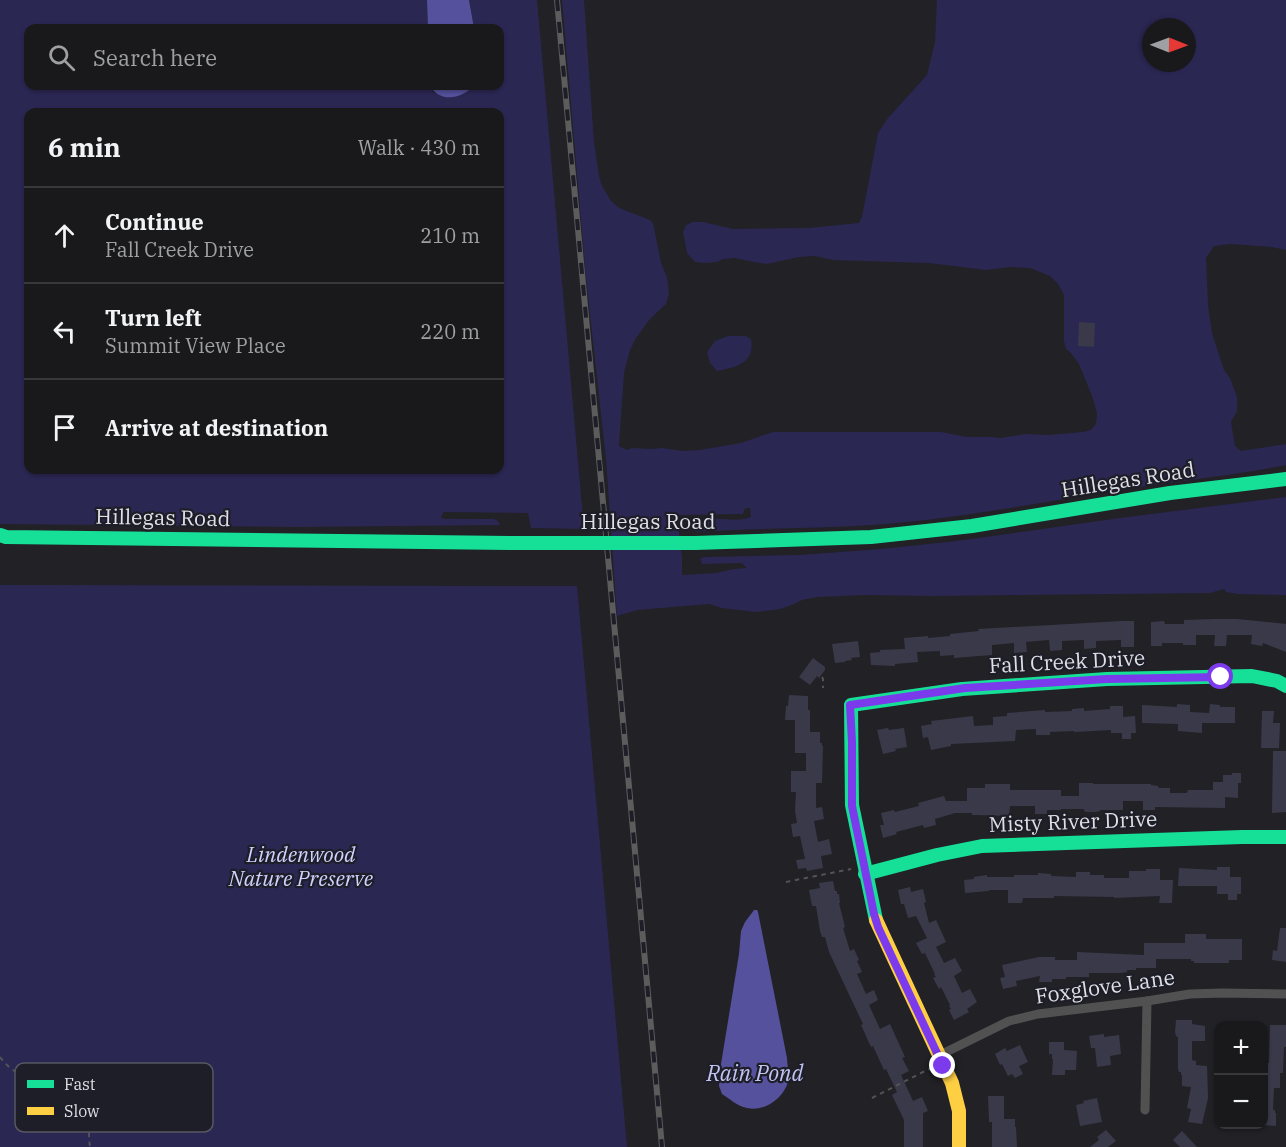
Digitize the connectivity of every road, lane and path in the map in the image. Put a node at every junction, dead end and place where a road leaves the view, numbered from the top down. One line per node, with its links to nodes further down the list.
1 (1286, 479): 2 (street, Hillegas Road, bridge)
2 (2, 537)
3 (822, 677): 5 (path)
4 (1286, 686): 7 (street, Fall Creek Drive)
5 (822, 688)
6 (1286, 837): 7 (street, Misty River Drive)
7 (861, 871): 8 (path); 12 (street)
8 (786, 882)
9 (1286, 994): 10 (street, Foxglove Lane)
10 (1147, 1001): 12 (street, Foxglove Lane); 15 (street)
11 (0, 1057): 13 (path)
12 (937, 1062): 14 (path); 18 (street)
13 (15, 1072)
14 (872, 1098)
15 (1145, 1110)
16 (89, 1132): 17 (path)
17 (90, 1147)
18 (959, 1147)

